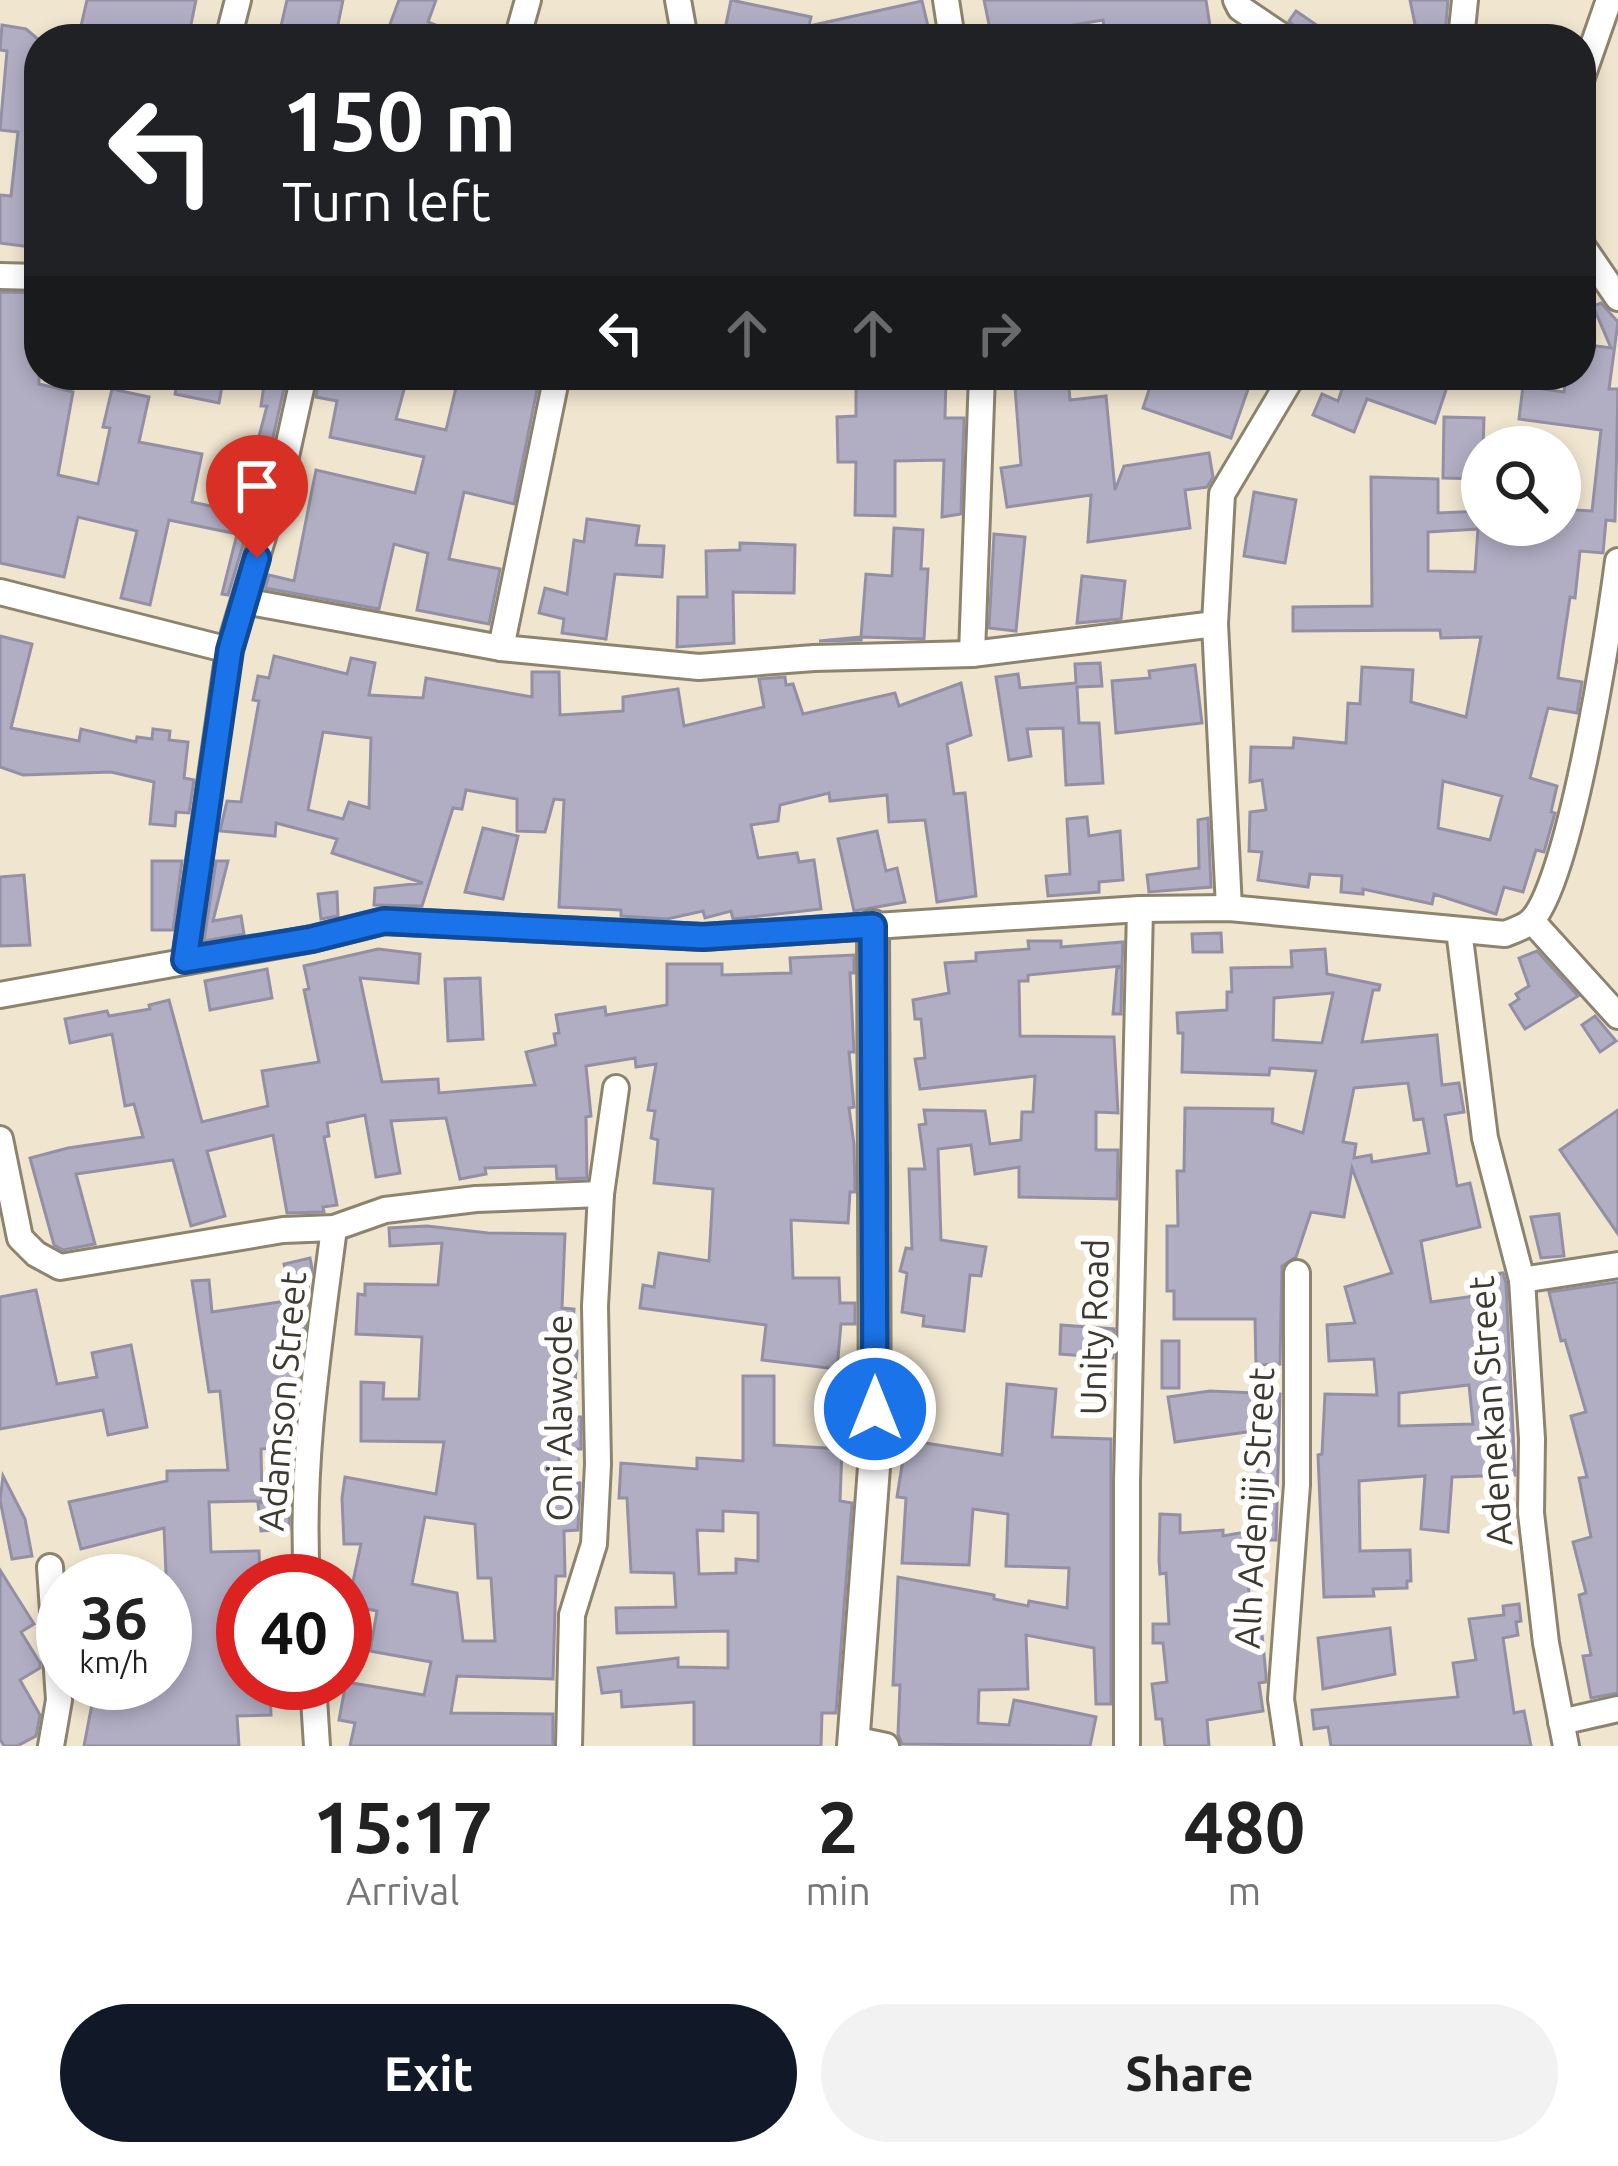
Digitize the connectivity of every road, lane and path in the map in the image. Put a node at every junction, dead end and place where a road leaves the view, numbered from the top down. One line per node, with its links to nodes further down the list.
1 (1236, 0): 3 (street)
2 (1609, 0): 4 (street)
3 (1264, 24)
4 (1596, 37)
5 (1596, 266): 6 (street)
6 (1618, 298)
7 (301, 390): 13 (street)
8 (554, 390): 16 (street)
9 (981, 390): 18 (street)
10 (1284, 390): 14 (street)
11 (1618, 561): 15 (street)
12 (0, 592): 17 (street)
13 (244, 602): 16 (street); 17 (street)
14 (1215, 624): 18 (street); 19 (street)
15 (1613, 633): 21 (street)
16 (501, 648): 18 (street)
17 (230, 650): 24 (street)
18 (972, 654)
19 (1229, 908): 20 (street); 23 (street)
20 (1140, 909): 22 (street); 44 (street, Unity Road)
21 (1532, 921): 23 (street); 26 (street)
22 (873, 926): 24 (street); 39 (street)
23 (1459, 930): 33 (street, Adenekan Street)
24 (185, 960): 25 (street)
25 (0, 995)
26 (1618, 1016)
27 (616, 1088): 29 (street, Oni Alawode)
28 (0, 1139): 30 (street)
29 (601, 1194): 30 (street); 42 (street, Oni Alawode)
30 (334, 1228): 34 (street, Adamson Street)
31 (1618, 1264): 33 (street)
32 (1297, 1274): 45 (street, Alh Adeniji Street)
33 (1522, 1280): 38 (street, Adenekan Street)
34 (305, 1554)
35 (1618, 1709): 38 (street)
36 (56, 1710): 40 (street)
37 (315, 1710): 41 (street)
38 (1564, 1734)
39 (853, 1742): 43 (street)
40 (51, 1746)
41 (317, 1746)
42 (568, 1746)
43 (886, 1746)
44 (1127, 1746)
45 (1288, 1746)

